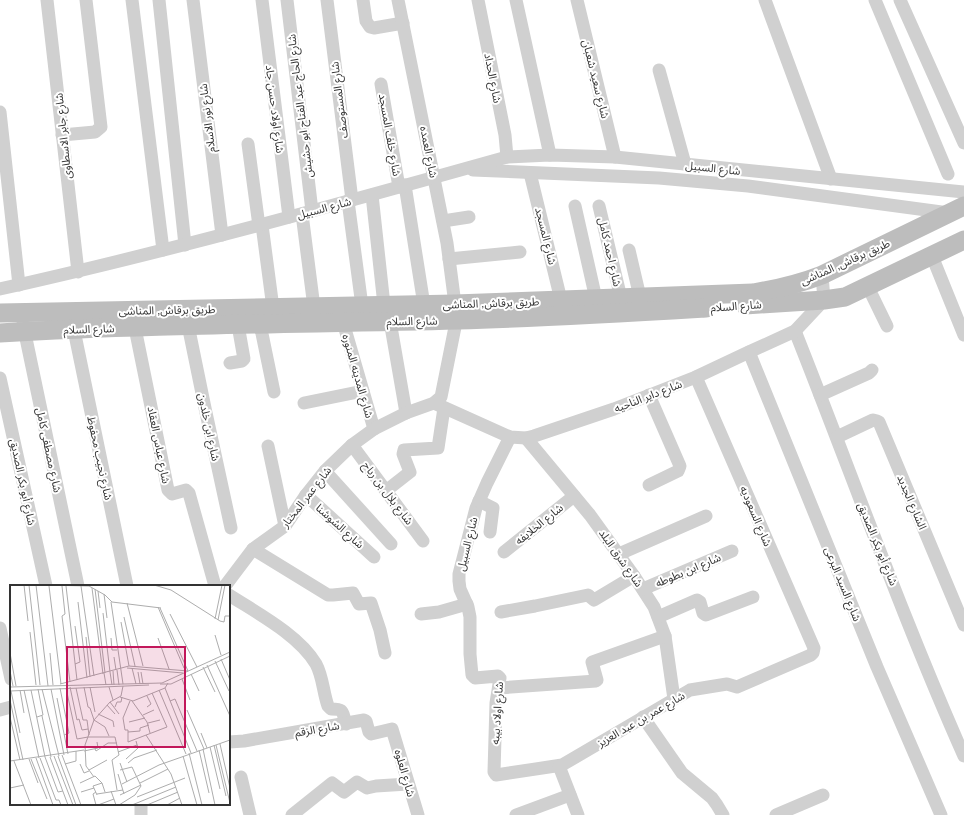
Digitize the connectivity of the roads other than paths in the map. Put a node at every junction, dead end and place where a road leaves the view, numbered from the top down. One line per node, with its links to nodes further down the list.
1 (47, 0): 21 (street, شارع جابر الاسطاوى)
2 (86, 0): 21 (street)
3 (132, 0): 48 (street)
4 (159, 0): 47 (street)
5 (193, 0): 45 (street, شارع نور الاسلام)
6 (262, 0): 41 (street, شارع اولاد حسن جاد)
7 (287, 0): 40 (street, شارع الحاج عبد الفتاح ابو حشيش)
8 (327, 0): 36 (street, شارع المستوصف)
9 (363, 0): 17 (street)
10 (398, 0): 17 (street, شارع العمده)
11 (478, 0): 25 (street, شارع الحداد)
12 (516, 0): 24 (street)
13 (577, 0): 26 (street, شارع سعيد شعبان)
14 (765, 0): 32 (street)
15 (875, 0): 30 (street)
16 (900, 0): 22 (street)
17 (403, 23): 31 (street, شارع العمده)
18 (659, 70): 27 (street)
19 (381, 84): 33 (street, شارع خلف المسجد)
20 (0, 112): 55 (street)
21 (62, 135): 53 (street, شارع جابر الاسطاوى)
22 (964, 143)
23 (248, 144): 44 (street)
24 (550, 155): 25 (street, شارع السبيل); 26 (street, شارع السبيل)
25 (507, 157): 28 (street, شارع السبيل)
26 (615, 157): 27 (street, شارع السبيل)
27 (685, 164): 32 (street, شارع السبيل)
28 (464, 169): 29 (street, شارع السبيل); 31 (street, شارع السبيل)
29 (530, 173): 39 (street, شارع السبيل); 61 (street, شارع المسجد)
30 (948, 174)
31 (434, 178): 33 (street, شارع السبيل); 43 (street, شارع العمده)
32 (831, 179): 34 (street, شارع السبيل)
33 (402, 186): 35 (street, شارع السبيل); 63 (street, شارع خلف المسجد)
34 (964, 192)
35 (372, 194): 36 (street, شارع السبيل); 68 (street)
36 (350, 201): 40 (street, شارع السبيل); 64 (street, شارع المستوصف)
37 (575, 206): 60 (street)
38 (599, 206): 58 (street, شارع احمد كامل)
39 (957, 209): 54 (street, طريق برقاش, المناشى)
40 (307, 212): 41 (street, شارع السبيل); 69 (street, شارع الحاج عبد الفتاح ابو حشيش)
41 (289, 217): 44 (street, شارع السبيل)
42 (470, 217): 43 (street)
43 (443, 221): 52 (street, شارع العمده)
44 (260, 225): 45 (street, شارع السبيل); 65 (street)
45 (222, 235): 47 (street, شارع السبيل)
46 (964, 240): 51 (street)
47 (185, 245): 48 (street, شارع السبيل)
48 (163, 250): 53 (street, شارع السبيل)
49 (628, 250): 59 (street)
50 (520, 252): 52 (street)
51 (932, 256): 56 (street); 80 (street)
52 (449, 259): 66 (street, شارع العمده)
53 (78, 272): 55 (street, شارع السبيل)
54 (822, 275): 59 (street, طريق برقاش, المناشى); 62 (street)
55 (19, 285): 57 (street, شارع السبيل)
56 (868, 287): 62 (street); 75 (street)
57 (0, 289)
58 (621, 298): 59 (street, طريق برقاش, المناشى); 60 (street, طريق برقاش, المناشى)
59 (640, 298)
60 (596, 299): 61 (street, طريق برقاش, المناشى)
61 (561, 300): 66 (street, طريق برقاش, المناشى)
62 (824, 300): 66 (street, شارع السلام); 78 (street, شارع داير الناحيه)
63 (424, 305): 66 (street, طريق برقاش, المناشى); 68 (street, طريق برقاش, المناشى)
64 (362, 306): 68 (street, طريق برقاش, المناشى); 69 (street, طريق برقاش, المناشى)
65 (273, 308): 69 (street, طريق برقاش, المناشى); 71 (street, طريق برقاش, المناشى)
66 (457, 309): 68 (street, شارع السلام); 91 (street)
67 (0, 313): 71 (street, طريق برقاش, المناشى)
68 (387, 313): 70 (street, شارع السلام); 92 (street)
69 (315, 315): 70 (street, شارع السلام); 73 (street, شارع السلام)
70 (343, 322): 86 (street, شارع المدينه المنوره)
71 (23, 323): 77 (street, شارع السلام); 79 (street, شارع السلام); 118 (street, شارع مصطفى كامل)
72 (238, 324): 73 (street, شارع السلام); 74 (street, شارع السلام); 82 (street)
73 (260, 324): 87 (street)
74 (188, 325): 76 (street, شارع السلام); 107 (street, شارع ابن خلدون)
75 (887, 326)
76 (135, 328): 77 (street, شارع السلام); 120 (street, شارع عباس العقاد)
77 (74, 330): 119 (street, شارع نجيب محفوظ)
78 (795, 331): 81 (street, شارع داير الناحيه); 88 (street, شارع أبو بكر الصديق)
79 (0, 333)
80 (964, 335)
81 (749, 352): 84 (street, شارع داير الناحيه); 158 (street, شارع السيد البرعى)
82 (230, 363)
83 (872, 370): 88 (street)
84 (696, 377): 89 (street, شارع داير الناحيه); 133 (street, شارع السعوديه)
85 (0, 378): 117 (street, شارع أبو بكر الصديق)
86 (363, 391): 90 (street); 93 (street, شارع المدينه المنوره)
87 (274, 392)
88 (820, 395): 95 (street, شارع أبو بكر الصديق)
89 (649, 396): 96 (street, شارع داير الناحيه); 100 (street)
90 (304, 403)
91 (439, 406): 92 (street, شارع عمر المختار); 94 (street, شارع داير الناحيه); 101 (street)
92 (406, 413): 93 (street, شارع عمر المختار)
93 (374, 429): 97 (street, شارع عمر المختار)
94 (510, 437): 96 (street, شارع داير الناحيه); 104 (street, شارع السبيل)
95 (837, 437): 129 (street, الشارع الجديد); 144 (street, شارع أبو بكر الصديق)
96 (526, 438): 103 (street, شارع شرق البلد)
97 (352, 445): 99 (street, شارع عمر المختار); 101 (street, شارع بلال بن رباح)
98 (268, 446): 106 (street)
99 (325, 471): 102 (street, شارع عمر المختار); 110 (street)
100 (649, 485)
101 (387, 490): 109 (street, شارع بلال بن رباح)
102 (306, 495): 106 (street, شارع عمر المختار); 115 (street, شارع الشوشنا)
103 (574, 496): 113 (street, شارع الخلايفه); 114 (street, شارع شرق البلد)
104 (479, 501): 108 (street); 125 (street, شارع السبيل)
105 (706, 516): 114 (street)
106 (285, 526): 111 (street, شارع عمر المختار)
107 (231, 528)
108 (490, 532)
109 (423, 541)
110 (391, 544)
111 (253, 548): 121 (street, شارع عمر المختار); 132 (street)
112 (732, 551): 122 (street, شارع ابن بطوطه)
113 (504, 552)
114 (619, 554): 116 (street, شارع شرق البلد)
115 (374, 557)
116 (634, 576): 122 (street, شارع شرق البلد); 126 (street)
117 (46, 585)
118 (78, 585)
119 (127, 585)
120 (215, 585)
121 (226, 585)
122 (643, 589): 128 (street, شارع شرق البلد)
123 (230, 596): 141 (street)
124 (753, 597): 128 (street)
125 (467, 604): 127 (street); 135 (street, شارع السبيل)
126 (501, 612)
127 (421, 614)
128 (658, 616): 131 (street, شارع شرق البلد)
129 (964, 625)
130 (0, 628): 134 (street)
131 (665, 636): 136 (street); 137 (street, شارع شرق البلد)
132 (385, 653)
133 (811, 655): 137 (street, شارع عمر بن عبد العزيز)
134 (10, 674)
135 (476, 678): 136 (street, شارع اولاد بيبه)
136 (499, 688): 146 (street, شارع اولاد بيبه)
137 (674, 699): 140 (street, شارع عمر بن عبد العزيز)
138 (10, 707): 139 (street)
139 (0, 710)
140 (643, 717): 145 (street, شارع عمر بن عبد العزيز); 156 (street)
141 (346, 724): 142 (street, شارع الزقم); 143 (street, شارع الزقم)
142 (393, 730): 148 (street, شارع العلوه)
143 (230, 742)
144 (964, 756)
145 (559, 766): 146 (street, شارع عمر بن عبد العزيز); 149 (street)
146 (494, 772)
147 (241, 777): 151 (street)
148 (408, 784): 152 (street); 153 (street, شارع العلوه)
149 (570, 795): 154 (street); 155 (street)
150 (823, 795): 157 (street)
151 (250, 815)
152 (292, 815)
153 (418, 815)
154 (516, 815)
155 (578, 815)
156 (723, 815)
157 (776, 815)
158 (941, 815)

